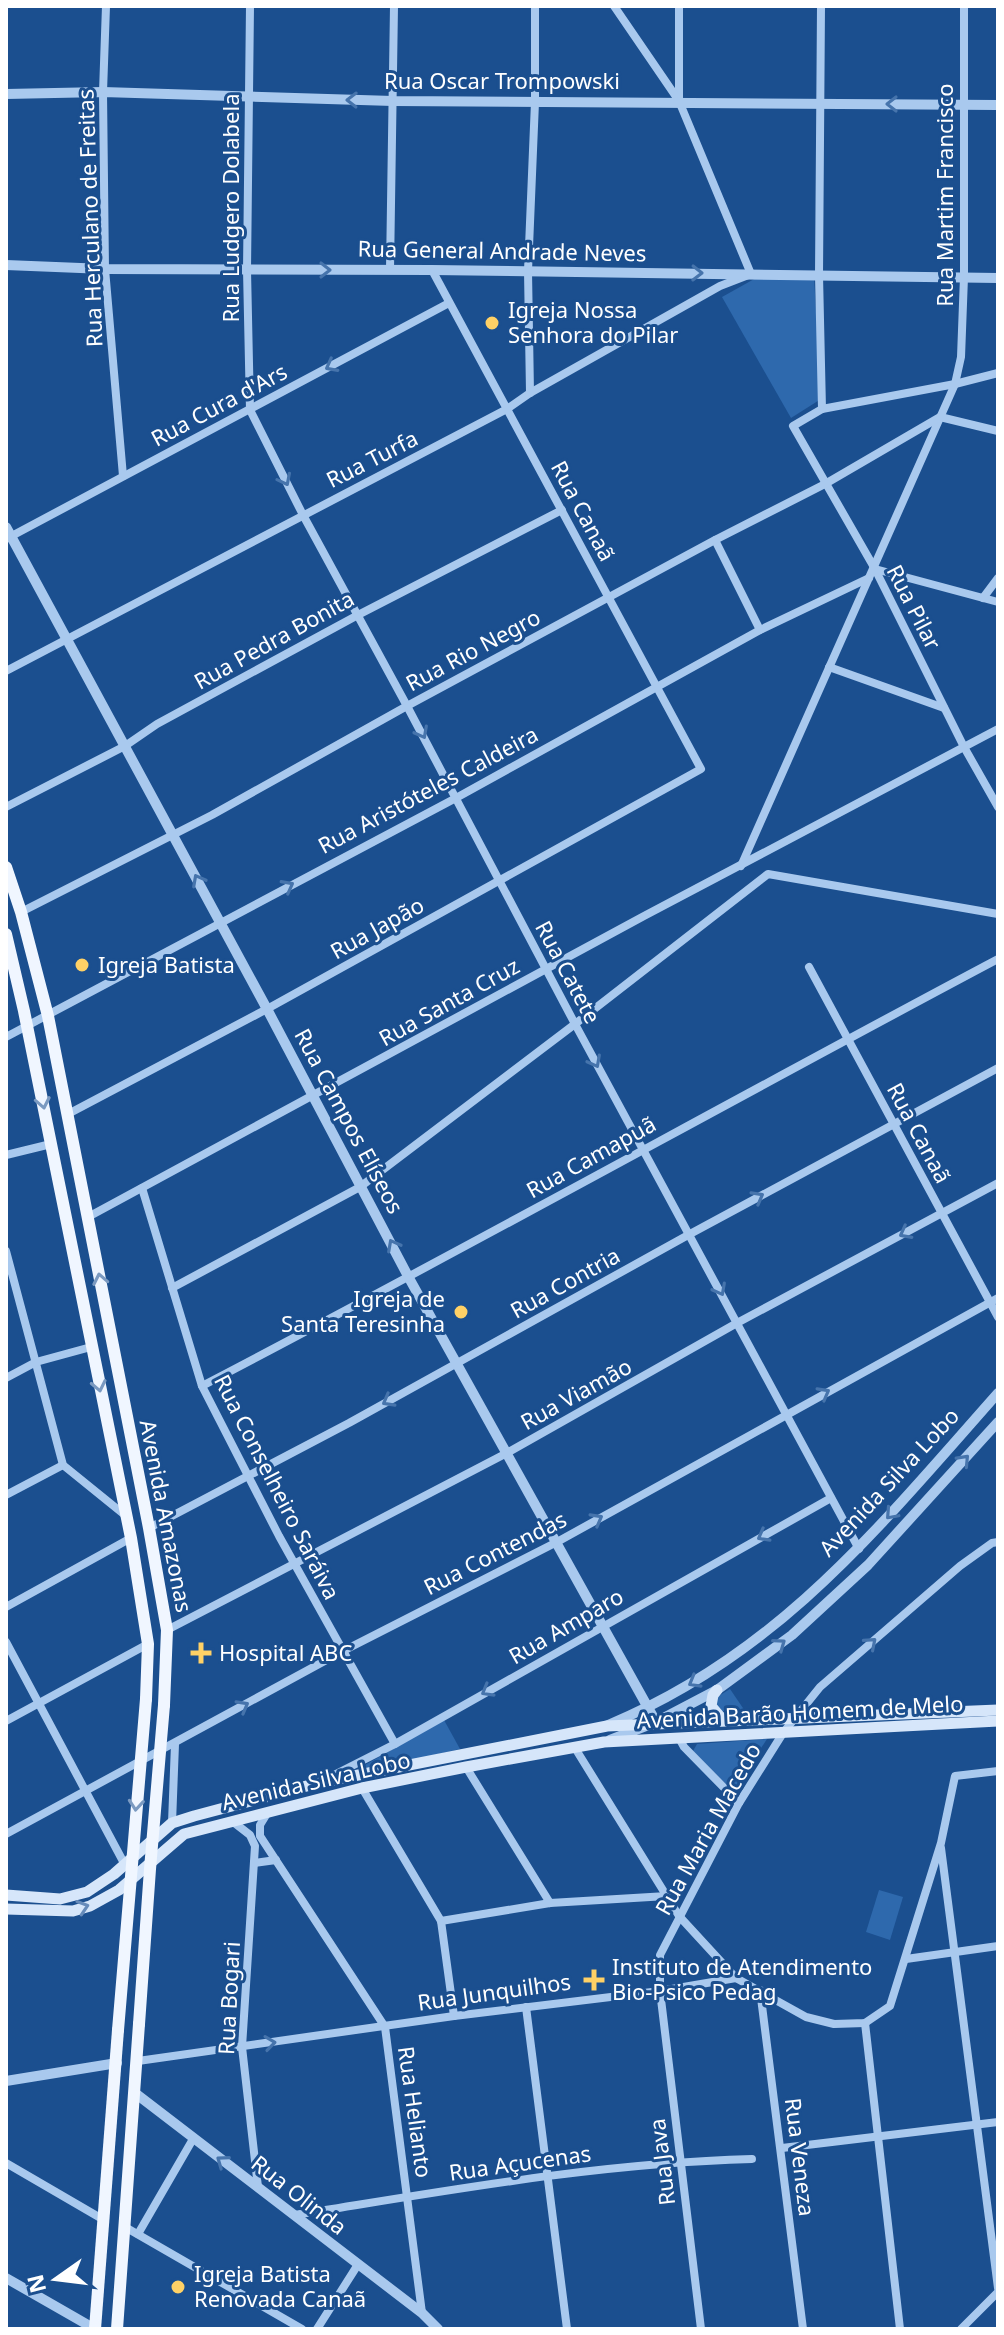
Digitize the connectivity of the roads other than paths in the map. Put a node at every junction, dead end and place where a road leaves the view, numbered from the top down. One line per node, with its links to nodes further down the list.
1 (106, 6): 9 (street, Rua Herculano de Freitas)
2 (250, 6): 11 (street, Rua Ludgero Dolabela)
3 (394, 6): 12 (street)
4 (535, 6): 14 (street)
5 (614, 6): 13 (street)
6 (679, 6): 13 (street)
7 (821, 6): 15 (street)
8 (964, 6): 16 (street, Rua Martim Francisco)
9 (103, 92): 10 (street, Rua Oscar Trompowski); 11 (street, Rua Oscar Trompowski); 19 (street, Rua Herculano de Freitas)
10 (6, 94)
11 (249, 97): 12 (street, Rua Oscar Trompowski, one-way to 11); 20 (street, Rua Ludgero Dolabela)
12 (393, 101): 14 (street, Rua Oscar Trompowski); 21 (street)
13 (679, 101): 14 (street, Rua Oscar Trompowski); 15 (street, Rua Oscar Trompowski); 24 (street)
14 (535, 102): 23 (street)
15 (819, 104): 16 (street, Rua Oscar Trompowski, one-way to 15); 25 (street)
16 (964, 104): 17 (street, Rua Oscar Trompowski); 26 (street, Rua Martim Francisco)
17 (998, 105)
18 (6, 265): 19 (street, Rua General Andrade Neves)
19 (105, 269): 20 (street, Rua General Andrade Neves); 37 (street, Rua Herculano de Freitas)
20 (247, 270): 21 (street, Rua General Andrade Neves, one-way to 21); 34 (street, Rua Ludgero Dolabela)
21 (390, 270): 22 (street, Rua General Andrade Neves)
22 (432, 270): 23 (street, Rua General Andrade Neves); 28 (street, Rua Canaã)
23 (528, 271): 24 (street, Rua General Andrade Neves, one-way to 24); 31 (street)
24 (751, 274): 25 (street, Rua General Andrade Neves); 31 (street, Rua Turfa)
25 (819, 275): 26 (street, Rua General Andrade Neves); 33 (street)
26 (964, 277): 27 (street, Rua General Andrade Neves); 30 (street, Rua Martim Francisco)
27 (998, 278)
28 (449, 303): 32 (street, Rua Canaã); 34 (street, Rua Cura d'Ars, one-way to 34)
29 (998, 373): 30 (street)
30 (955, 384): 33 (street); 35 (street, Rua Martim Francisco)
31 (530, 393): 32 (street, Rua Turfa)
32 (507, 409): 39 (street, Rua Canaã); 40 (street, Rua Turfa)
33 (822, 409): 38 (street, Rua Pilar)
34 (250, 410): 37 (street, Rua Cura d'Ars); 40 (street, Rua Catete, one-way to 40)
35 (940, 417): 36 (street); 38 (street, Rua Rio Negro); 43 (street, Rua Martim Francisco)
36 (998, 431)
37 (123, 476): 41 (street, Rua Cura d'Ars)
38 (825, 484): 42 (street, Rua Rio Negro); 43 (street, Rua Pilar)
39 (562, 510): 47 (street, Rua Canaã); 49 (street, Rua Pedra Bonita)
40 (303, 515): 49 (street, Rua Catete); 51 (street, Rua Turfa)
41 (8, 534): 51 (street, Rua Campos Elíseos)
42 (715, 540): 47 (street, Rua Rio Negro); 50 (street)
43 (875, 569): 44 (street, Rua Martim Francisco); 46 (street); 56 (street, Rua Pilar)
44 (869, 578): 50 (street, Rua Aristóteles Caldeira); 52 (street, Rua Martim Francisco)
45 (998, 578): 46 (street)
46 (983, 598): 48 (street)
47 (609, 599): 54 (street, Rua Canaã); 55 (street, Rua Rio Negro)
48 (998, 602)
49 (358, 615): 55 (street, Rua Catete); 58 (street, Rua Pedra Bonita)
50 (760, 630): 54 (street, Rua Aristóteles Caldeira)
51 (68, 641): 53 (street, Rua Turfa); 58 (street, Rua Campos Elíseos)
52 (829, 667): 56 (street); 65 (street, Rua Martim Francisco)
53 (6, 671)
54 (656, 686): 60 (street, Rua Canaã); 61 (street, Rua Aristóteles Caldeira)
55 (407, 706): 61 (street, Rua Catete, one-way to 61); 64 (street, Rua Rio Negro)
56 (944, 708): 59 (street, Rua Pilar)
57 (998, 729): 59 (street, Rua Santa Cruz)
58 (125, 746): 62 (street, Rua Pedra Bonita); 64 (street, Rua Campos Elíseos)
59 (964, 747): 63 (street, Rua Pilar); 65 (street, Rua Santa Cruz)
60 (701, 769): 67 (street, Rua Japão)
61 (456, 798): 67 (street, Rua Catete); 70 (street, Rua Aristóteles Caldeira, one-way to 61)
62 (6, 807)
63 (998, 807)
64 (174, 834): 68 (street, Rua Rio Negro); 70 (street, Rua Campos Elíseos, one-way to 64)
65 (741, 866): 74 (street, Rua Santa Cruz)
66 (6, 867): 68 (main road, Avenida Amazonas)
67 (501, 881): 74 (street, Rua Catete); 75 (street, Rua Japão)
68 (21, 912): 76 (main road, Avenida Amazonas)
69 (998, 914): 77 (street)
70 (219, 922): 75 (street, Rua Campos Elíseos); 76 (street, Rua Aristóteles Caldeira)
71 (6, 934): 78 (main road, Avenida Amazonas)
72 (998, 959): 80 (street, Rua Camapuã)
73 (809, 967): 80 (street, Rua Canaã)
74 (547, 970): 77 (street, Rua Catete); 82 (street, Rua Santa Cruz)
75 (267, 1009): 82 (street, Rua Campos Elíseos); 83 (street, Rua Japão)
76 (48, 1016): 78 (street, Rua Aristóteles Caldeira); 83 (main road, Avenida Amazonas)
77 (575, 1024): 86 (street, Rua Catete, one-way to 86); 89 (street)
78 (27, 1027): 79 (street, Rua Aristóteles Caldeira); 85 (main road, Avenida Amazonas, one-way to 85)
79 (6, 1037)
80 (848, 1039): 84 (street, Rua Canaã); 86 (street, Rua Camapuã)
81 (998, 1068): 84 (street, Rua Contria)
82 (313, 1097): 89 (street, Rua Campos Elíseos); 90 (street, Rua Santa Cruz)
83 (68, 1114): 92 (main road, Avenida Amazonas)
84 (893, 1123): 91 (street, Rua Canaã); 93 (street, Rua Contria, one-way to 84)
85 (51, 1144): 87 (street); 101 (main road, Avenida Amazonas)
86 (642, 1149): 93 (street, Rua Catete); 96 (street, Rua Camapuã)
87 (6, 1155)
88 (998, 1183): 91 (street, Rua Viamão)
89 (360, 1187): 96 (street, Rua Campos Elíseos, one-way to 89); 97 (street)
90 (142, 1188): 92 (street, Rua Santa Cruz); 97 (street, Rua Conselheiro Saráiva)
91 (942, 1213): 98 (street, Rua Canaã); 100 (street, Rua Viamão, one-way to 100)
92 (88, 1217): 115 (main road, Avenida Amazonas, one-way to 92)
93 (690, 1234): 100 (street, Rua Catete, one-way to 100); 103 (street, Rua Contria)
94 (6, 1251): 95 (street)
95 (7, 1262): 102 (street)
96 (409, 1278): 103 (street, Rua Campos Elíseos); 105 (street, Rua Camapuã)
97 (172, 1288): 105 (street, Rua Conselheiro Saráiva)
98 (994, 1300): 99 (street, Rua Canaã); 107 (street, Rua Contendas, one-way to 98)
99 (998, 1317)
100 (737, 1323): 107 (street, Rua Catete); 109 (street, Rua Viamão)
101 (91, 1347): 102 (street); 114 (main road, Avenida Amazonas, one-way to 114)
102 (36, 1362): 104 (street); 110 (street)
103 (456, 1363): 109 (street, Rua Campos Elíseos); 111 (street, Rua Contria, one-way to 111)
104 (6, 1378)
105 (202, 1386): 111 (street, Rua Conselheiro Saráiva)
106 (998, 1393): 119 (street, Avenida Silva Lobo, one-way to 119)
107 (786, 1414): 113 (street, Rua Catete); 117 (street, Rua Contendas, one-way to 107)
108 (998, 1422): 127 (street, Avenida Silva Lobo, one-way to 108)
109 (505, 1454): 117 (street, Rua Campos Elíseos); 120 (street, Rua Viamão)
110 (63, 1465): 112 (street); 114 (street)
111 (246, 1475): 115 (street, Rua Contria); 120 (street, Rua Conselheiro Saráiva)
112 (6, 1495)
113 (831, 1498): 119 (street, Rua Catete); 122 (street, Rua Amparo, one-way to 122)
114 (126, 1516): 116 (main road, Avenida Amazonas)
115 (149, 1528): 123 (main road, Avenida Amazonas)
116 (131, 1538): 121 (street); 125 (main road, Avenida Amazonas)
117 (557, 1542): 122 (street, Rua Campos Elíseos); 126 (street, Rua Contendas)
118 (998, 1542): 131 (street, Rua Maria Macedo, one-way to 118)
119 (859, 1549): 129 (street, Avenida Silva Lobo, one-way to 129)
120 (295, 1565): 123 (street, Rua Viamão); 126 (street, Rua Conselheiro Saráiva)
121 (6, 1607)
122 (603, 1625): 129 (street, Rua Campos Elíseos); 142 (street, Rua Amparo, one-way to 142)
123 (167, 1630): 176 (main road, Avenida Amazonas, bridge)
124 (6, 1642): 128 (street)
125 (148, 1644): 128 (street); 177 (main road, Avenida Amazonas, one-way to 177, bridge)
126 (343, 1651): 141 (street, Rua Contendas, one-way to 126); 142 (street, Rua Conselheiro Saráiva)
127 (717, 1690): 132 (main road); 136 (street, Avenida Silva Lobo)
128 (38, 1703): 133 (street); 149 (street)
129 (649, 1708): 136 (street, Rua Campos Elíseos); 137 (street, Avenida Silva Lobo)
130 (998, 1710): 131 (main road, Avenida Barão Homem de Melo)
131 (795, 1716): 132 (main road, Avenida Barão Homem de Melo); 138 (street, Rua Maria Macedo)
132 (723, 1720): 134 (main road, Avenida Barão Homem de Melo)
133 (6, 1721)
134 (700, 1721): 136 (main road, Avenida Barão Homem de Melo); 139 (main road)
135 (998, 1721): 138 (main road, Avenida Barão Homem de Melo)
136 (656, 1722): 137 (main road, Avenida Silva Lobo); 140 (street, Avenida Silva Lobo)
137 (607, 1726): 146 (main road, Avenida Silva Lobo)
138 (783, 1733): 139 (main road, Avenida Barão Homem de Melo); 150 (street, Rua Maria Macedo)
139 (679, 1738): 140 (main road, Avenida Barão Homem de Melo); 150 (street)
140 (604, 1742): 143 (main road, Avenida Silva Lobo)
141 (175, 1744): 149 (street, Rua Contendas); 153 (street)
142 (395, 1744): 147 (street, Rua Amparo)
143 (575, 1748): 144 (main road, Avenida Silva Lobo); 160 (street)
144 (466, 1767): 148 (main road, Avenida Silva Lobo); 161 (street)
145 (998, 1771): 155 (street)
146 (364, 1774): 147 (main road, Avenida Silva Lobo); 148 (main road)
147 (318, 1783): 153 (main road, Avenida Silva Lobo)
148 (362, 1788): 151 (main road, Avenida Silva Lobo); 164 (street)
149 (87, 1791): 154 (street, Rua Contendas); 158 (street)
150 (739, 1803): 163 (street, Rua Maria Macedo)
151 (268, 1811): 152 (main road, Avenida Silva Lobo); 156 (street, Rua Helianto)
152 (232, 1821): 157 (street, Rua Bogari); 162 (main road, Avenida Silva Lobo, one-way to 152)
153 (172, 1823): 158 (main road, Avenida Silva Lobo)
154 (6, 1834)
155 (941, 1843): 166 (street); 167 (street)
156 (276, 1860): 157 (street); 174 (street, Rua Helianto)
157 (254, 1863): 175 (street, Rua Bogari)
158 (125, 1865): 159 (main road, Avenida Silva Lobo)
159 (6, 1895)
160 (667, 1896): 161 (street); 163 (street)
161 (550, 1903): 164 (street)
162 (6, 1909)
163 (679, 1916): 168 (street); 170 (street, Rua Maria Macedo)
164 (441, 1921): 172 (street)
165 (998, 1946): 166 (street)
166 (954, 1952): 167 (street); 181 (street)
167 (906, 1959): 173 (street)
168 (736, 1978): 169 (street); 170 (street, Rua Junquilhos)
169 (760, 1990): 173 (street); 184 (street, Rua Veneza)
170 (660, 1991): 171 (street, Rua Junquilhos); 186 (street, Rua Java)
171 (526, 2007): 172 (street, Rua Junquilhos); 188 (street)
172 (454, 2016): 174 (street, Rua Junquilhos)
173 (865, 2023): 182 (street)
174 (385, 2027): 175 (street, Rua Junquilhos, one-way to 174); 190 (street, Rua Helianto)
175 (242, 2047): 176 (street, Rua Junquilhos); 189 (street, Rua Bogari)
176 (138, 2061): 179 (main road, Avenida Amazonas)
177 (117, 2063): 178 (street); 192 (main road, Avenida Amazonas)
178 (6, 2081)
179 (135, 2093): 183 (street, Rua Olinda); 193 (main road, Avenida Amazonas)
180 (998, 2122): 181 (street)
181 (977, 2125): 182 (street); 197 (street)
182 (877, 2137): 184 (street); 207 (street)
183 (193, 2139): 189 (street, Rua Olinda, one-way to 183); 194 (street)
184 (782, 2148): 206 (street, Rua Veneza)
185 (752, 2159): 186 (street, Rua Açucenas)
186 (680, 2161): 188 (street, Rua Açucenas); 205 (street, Rua Java)
187 (6, 2163): 192 (street)
188 (548, 2176): 190 (street, Rua Açucenas); 204 (street)
189 (258, 2187): 191 (street, Rua Olinda)
190 (408, 2197): 191 (street, Rua Açucenas); 198 (street, Rua Helianto)
191 (295, 2215): 195 (street, Rua Olinda)
192 (104, 2220): 199 (main road, Avenida Amazonas)
193 (125, 2227): 194 (street); 200 (main road, Avenida Amazonas)
194 (138, 2234): 201 (street)
195 (357, 2266): 198 (street, Rua Olinda); 202 (street)
196 (6, 2278): 199 (street)
197 (998, 2290): 208 (street)
198 (422, 2313): 203 (street, Rua Olinda)
199 (95, 2329)
200 (117, 2329)
201 (302, 2329)
202 (317, 2329)
203 (438, 2329)
204 (567, 2329)
205 (701, 2329)
206 (803, 2329)
207 (900, 2329)
208 (961, 2329)

